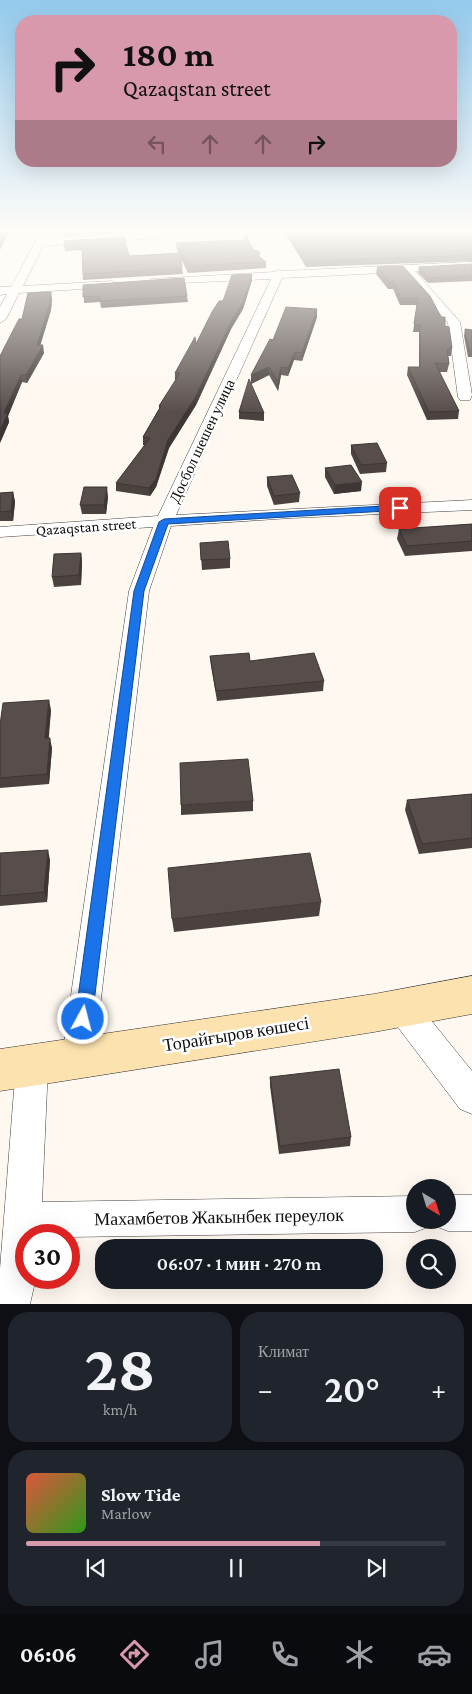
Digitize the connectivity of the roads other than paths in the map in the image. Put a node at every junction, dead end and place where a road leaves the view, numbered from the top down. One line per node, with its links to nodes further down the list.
1 (12, 292): 4 (street)
2 (270, 292): 7 (street, Досбол шешен улица)
3 (427, 292): 5 (street)
4 (0, 318)
5 (465, 397)
6 (472, 505): 7 (street, Qazaqstan street)
7 (164, 522): 8 (street, Qazaqstan street); 11 (street, Досбол шешен улица)
8 (0, 532)
9 (472, 995): 10 (street, Торайғыров көшесі)
10 (402, 1008): 11 (street, Торайғыров көшесі); 13 (street)
11 (78, 1058): 12 (street, Торайғыров көшесі)
12 (16, 1067): 17 (street)
13 (472, 1097)
14 (456, 1213): 15 (street)
15 (472, 1213)
16 (406, 1214): 17 (street, Махамбетов Жакынбек переулок)
17 (22, 1220): 18 (street)
18 (11, 1304)

